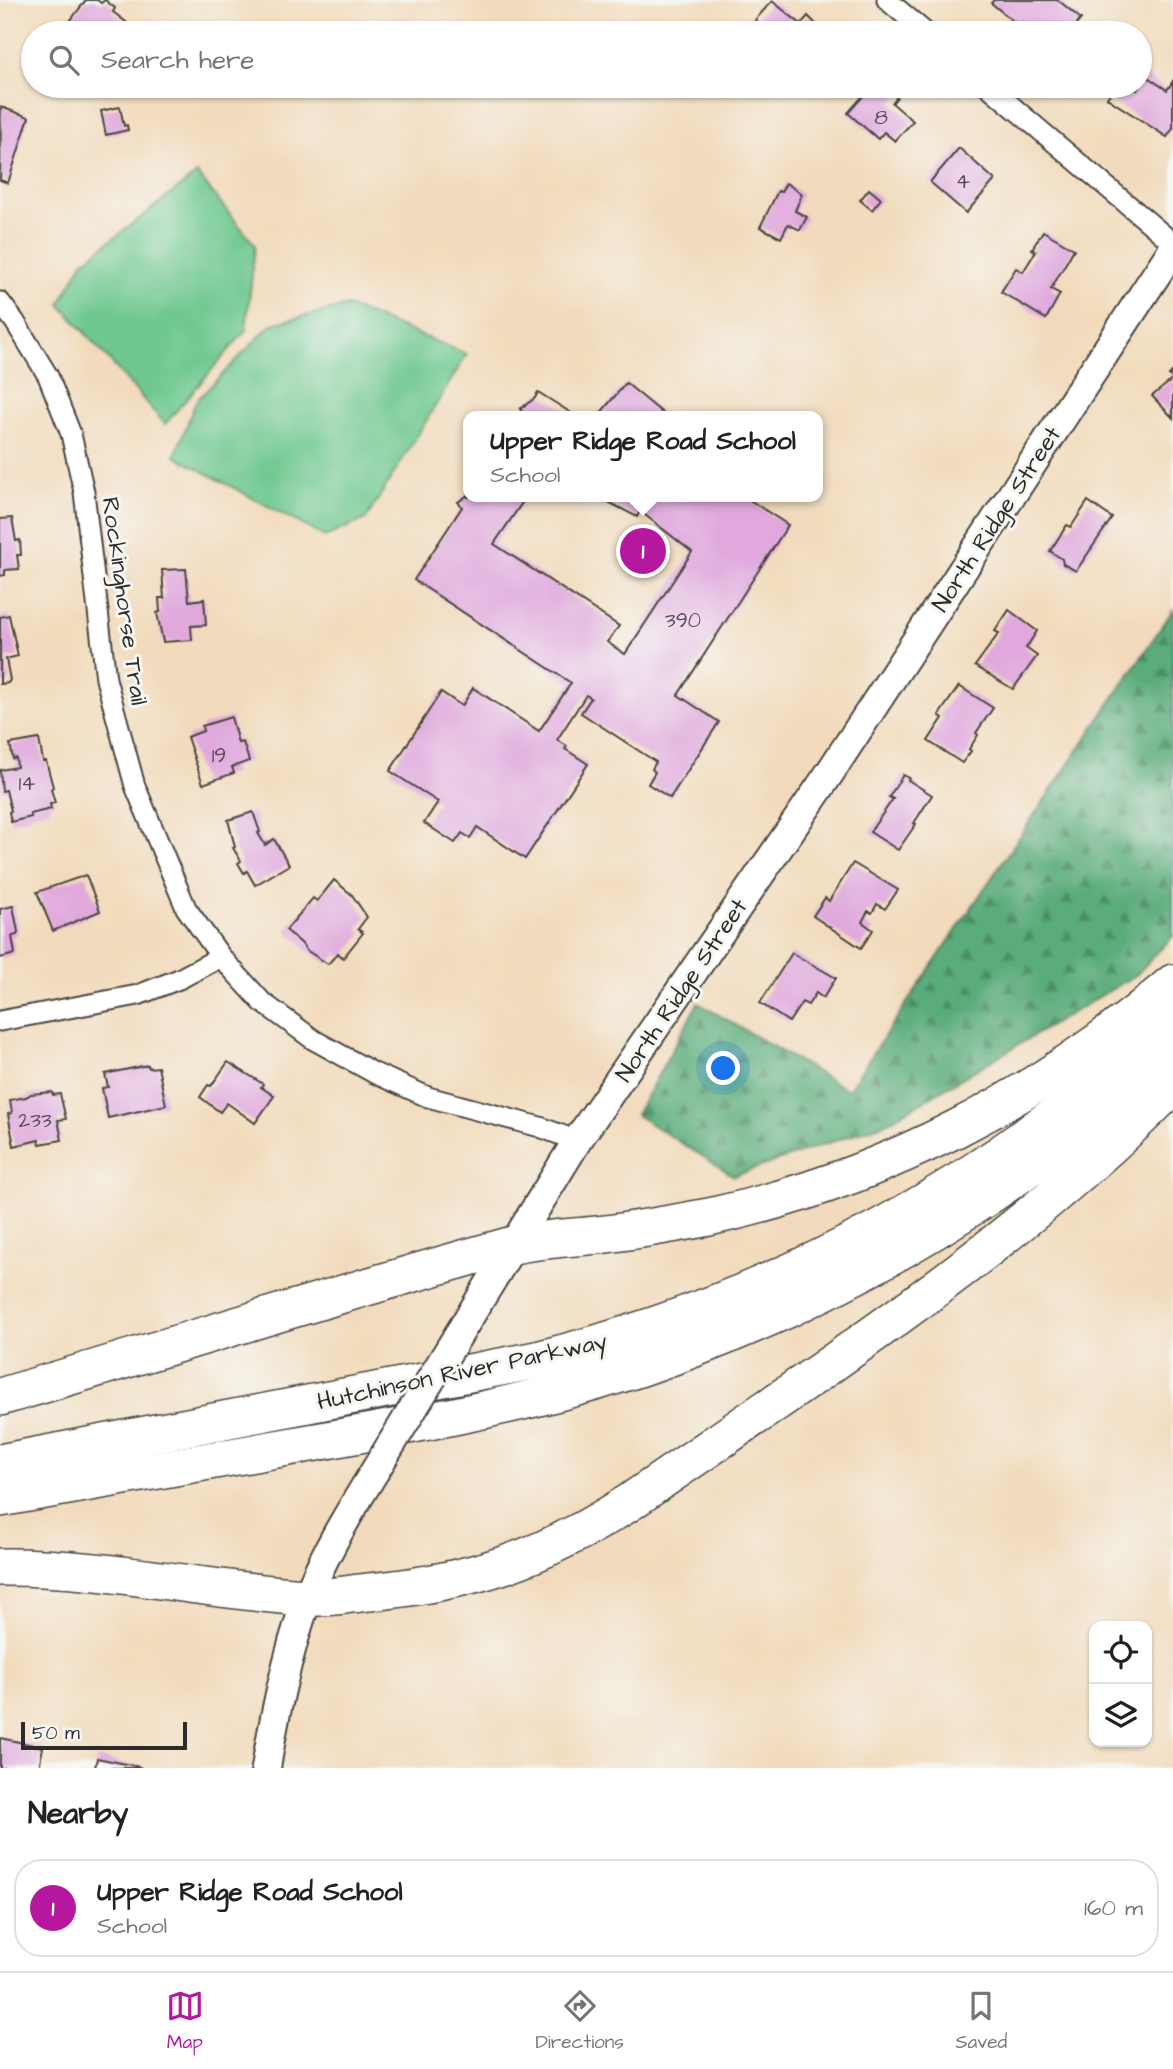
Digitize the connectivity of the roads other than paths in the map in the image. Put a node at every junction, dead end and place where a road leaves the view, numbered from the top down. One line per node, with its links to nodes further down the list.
1 (899, 4): 2 (street)
2 (915, 21)
3 (1002, 98): 4 (street)
4 (1173, 243)
5 (1173, 249): 13 (street, North Ridge Street)
6 (0, 302): 7 (street, Rockinghorse Trail)
7 (221, 957): 10 (street); 13 (street, Rockinghorse Trail)
8 (1173, 983): 14 (highway)
9 (1173, 1013): 16 (highway, Hutchinson River Parkway)
10 (0, 1021)
11 (1173, 1052): 17 (highway, Hutchinson River Parkway)
12 (1173, 1086): 19 (highway)
13 (578, 1141): 14 (street, North Ridge Street)
14 (513, 1245): 15 (highway); 19 (street, North Ridge Street, bridge)
15 (0, 1397)
16 (0, 1464)
17 (0, 1498)
18 (0, 1567): 19 (highway)
19 (308, 1598): 20 (street, North Ridge Street)
20 (266, 1768)

